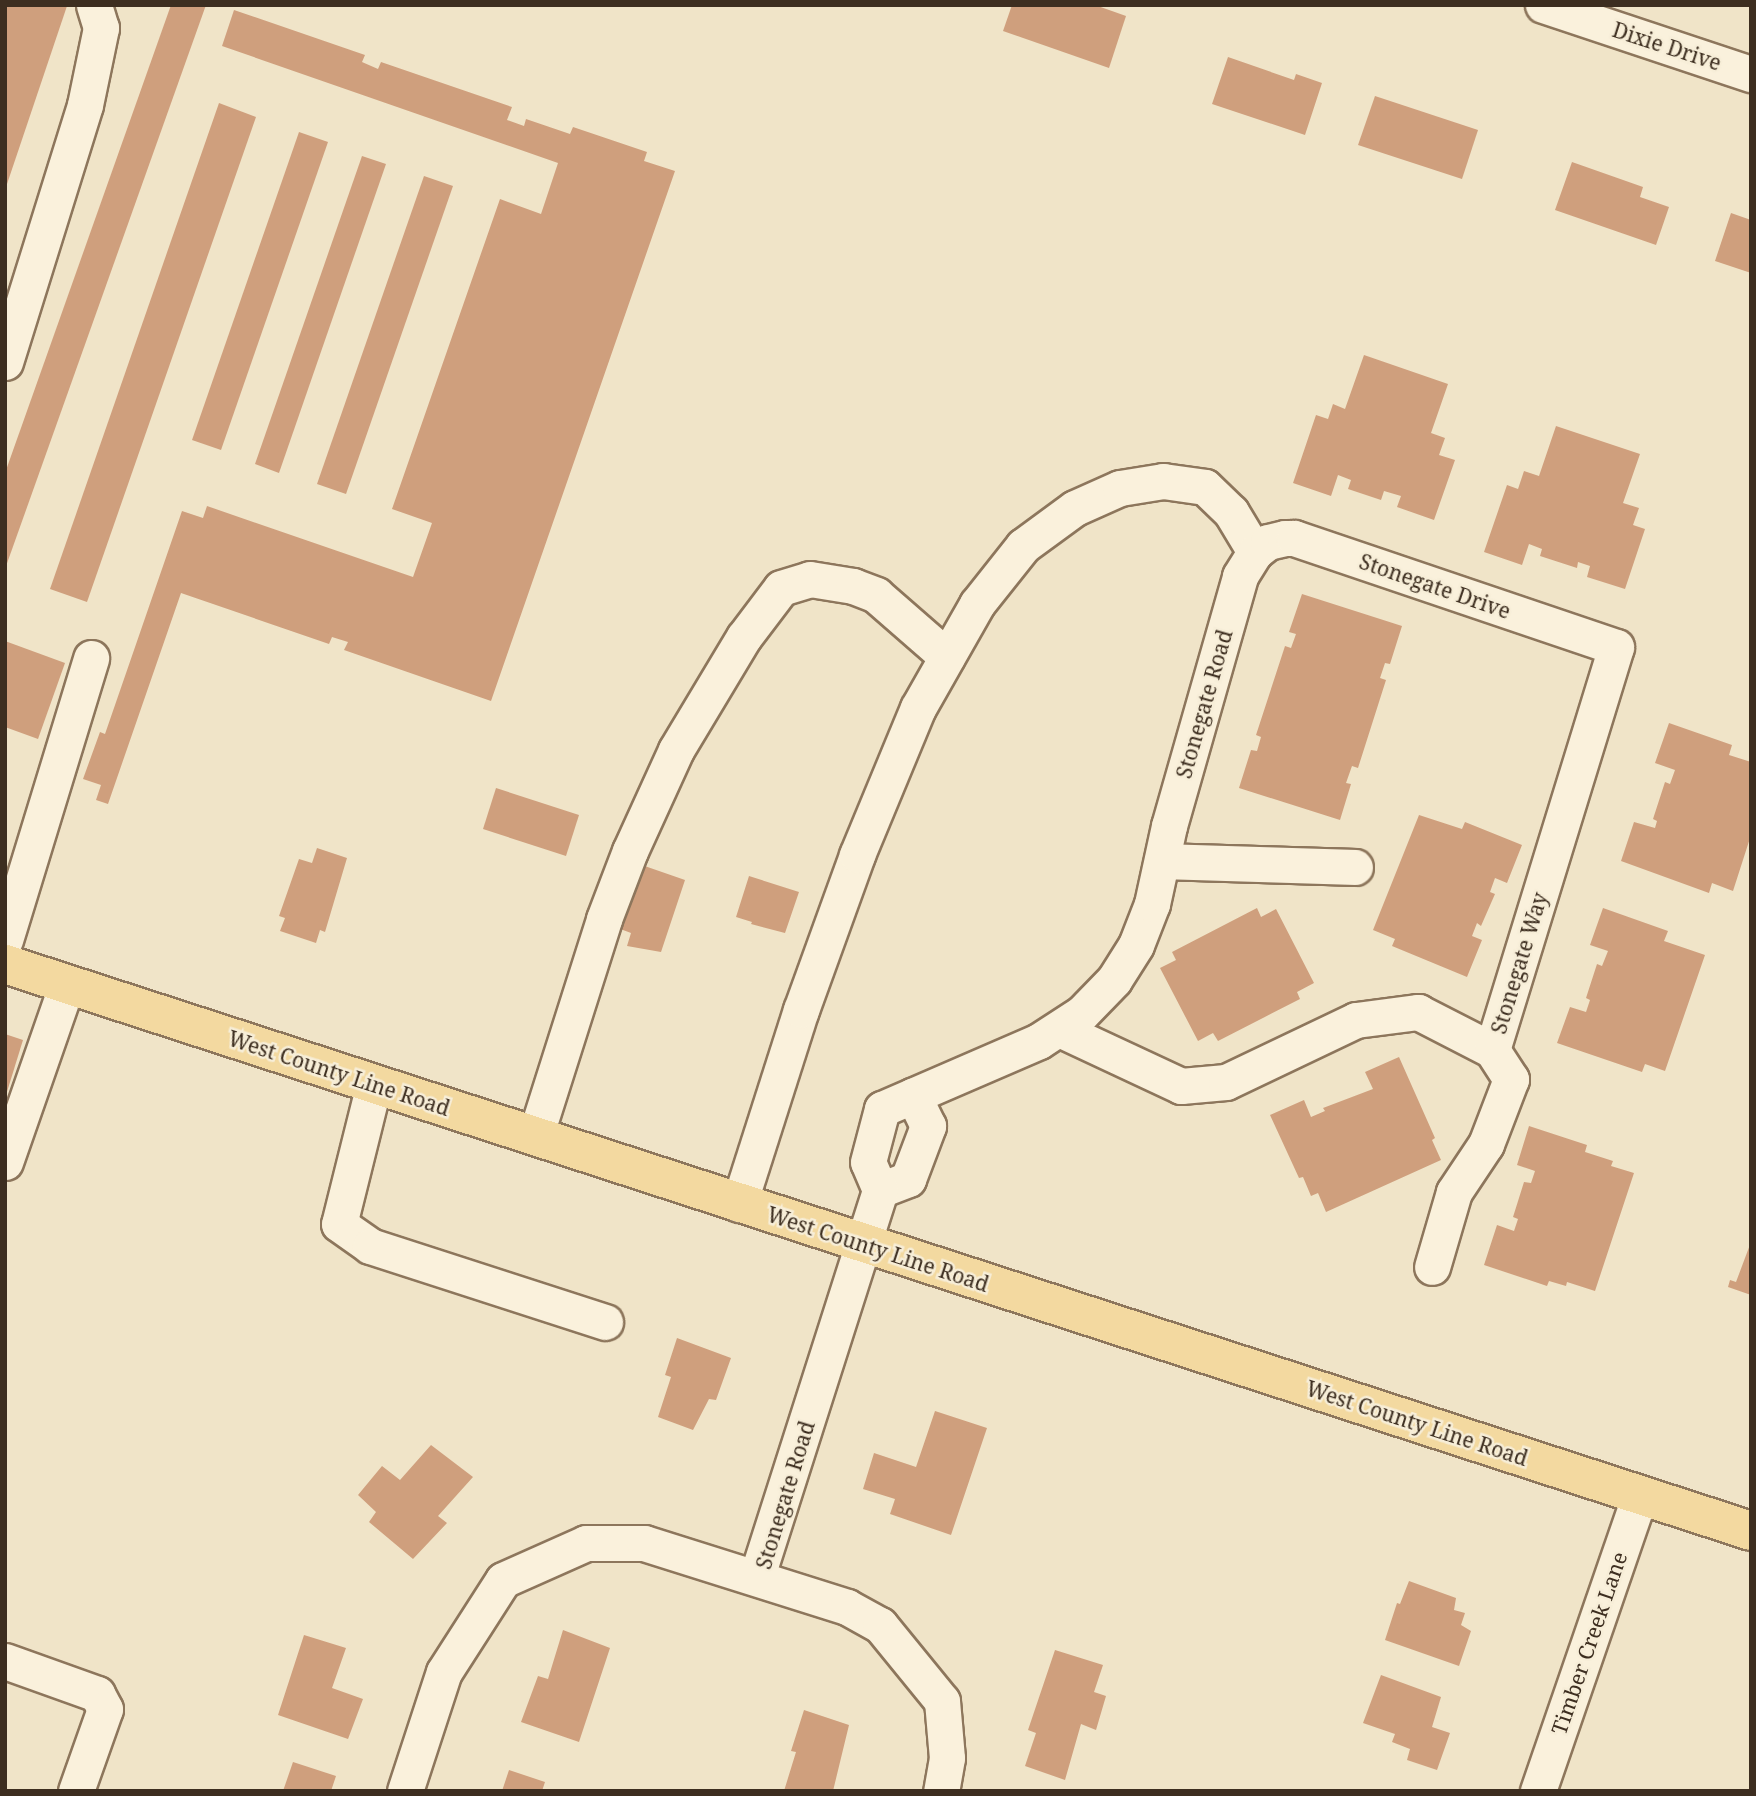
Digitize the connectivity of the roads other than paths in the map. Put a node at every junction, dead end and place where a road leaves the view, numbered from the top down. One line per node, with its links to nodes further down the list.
1 (93, 5): 4 (street)
2 (1543, 5): 3 (street, Dixie Drive)
3 (1751, 74)
4 (5, 362)
5 (1255, 552): 6 (street, Stonegate Drive); 7 (street); 9 (street, Stonegate Road)
6 (1616, 647): 15 (street, Stonegate Way)
7 (947, 657): 18 (street); 21 (street)
8 (91, 658): 11 (street)
9 (1162, 861): 10 (street); 14 (street, Stonegate Road)
10 (1355, 867)
11 (5, 940)
12 (5, 964): 13 (main road, West County Line Road)
13 (67, 984): 16 (main road, West County Line Road); 19 (street)
14 (1059, 1029): 15 (street); 17 (street, Stonegate Road)
15 (1492, 1050): 23 (street, Stonegate Way)
16 (374, 1084): 18 (main road, West County Line Road); 24 (street)
17 (913, 1096): 20 (street, Stonegate Road); 20 (street)
18 (535, 1138): 21 (main road, West County Line Road)
19 (5, 1162)
20 (880, 1190): 22 (street, Stonegate Road)
21 (739, 1204): 22 (main road, West County Line Road)
22 (863, 1244): 25 (main road, West County Line Road); 27 (street, Stonegate Road)
23 (1432, 1267)
24 (605, 1322)
25 (1640, 1495): 26 (main road, West County Line Road); 32 (street, Timber Creek Lane)
26 (1751, 1531)
27 (757, 1576): 30 (street); 31 (street, Stonegate Road)
28 (5, 1661): 29 (street)
29 (76, 1791)
30 (405, 1791)
31 (942, 1791)
32 (1538, 1791)

